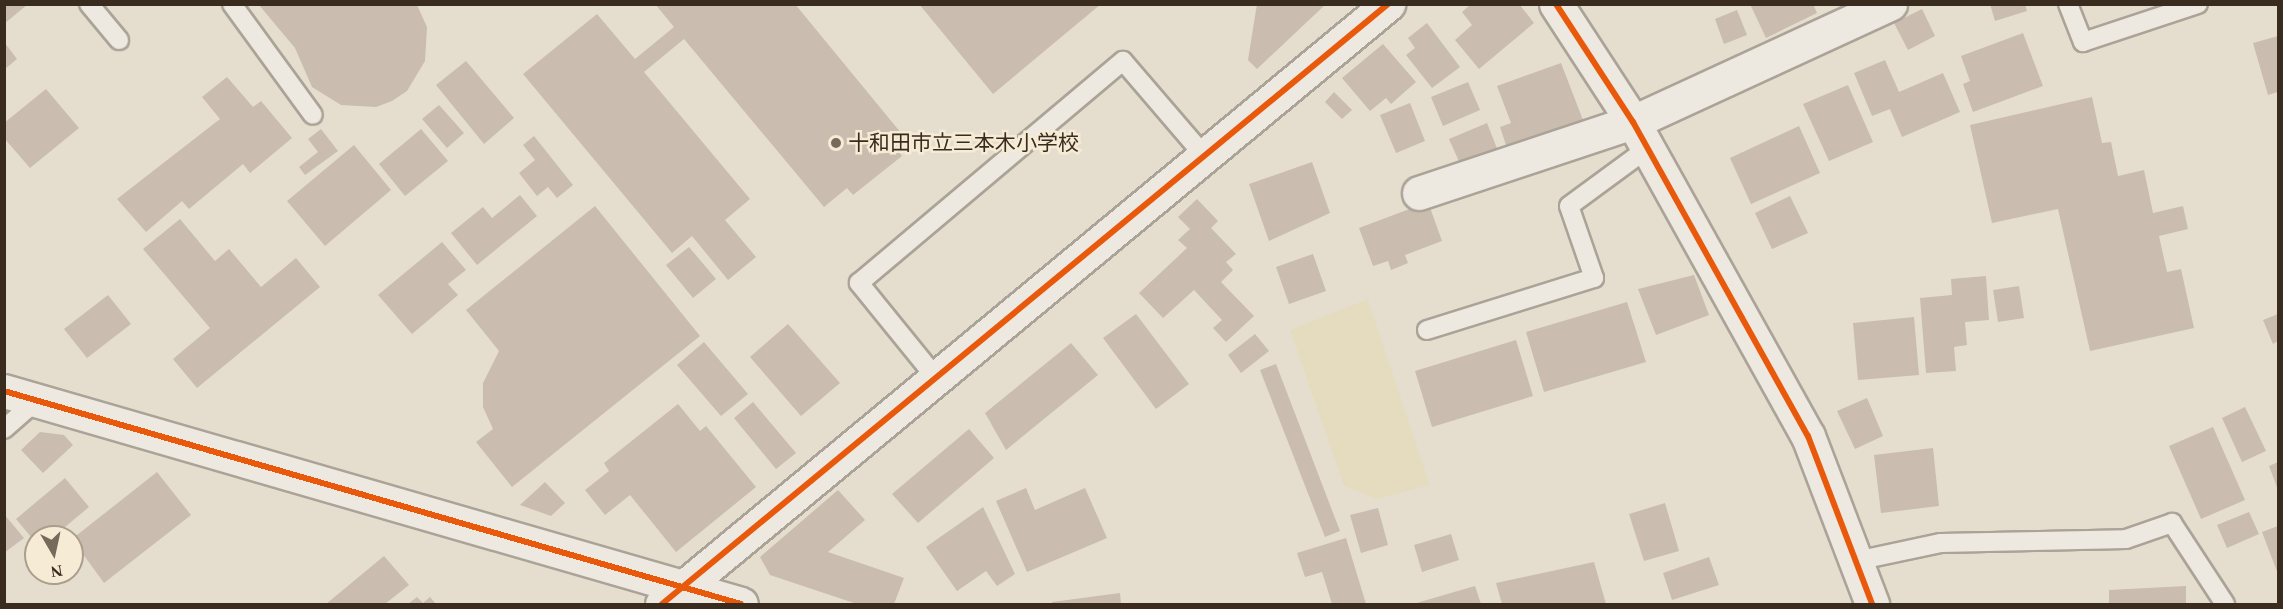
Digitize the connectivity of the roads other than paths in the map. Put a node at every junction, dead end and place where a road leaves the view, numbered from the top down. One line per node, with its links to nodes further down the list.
1 (88, 4): 8 (lane)
2 (232, 4): 9 (lane)
3 (1388, 4): 11 (street)
4 (1556, 4): 10 (street)
5 (1890, 4): 10 (street)
6 (2068, 4): 7 (lane)
7 (2198, 4)
8 (119, 40)
9 (313, 115)
10 (1640, 135): 12 (street); 13 (lane); 18 (street)
11 (1206, 158): 14 (street); 14 (lane)
12 (1419, 193)
13 (1427, 330)
14 (937, 379): 19 (street)
15 (4, 392): 16 (street)
16 (36, 401): 17 (lane); 19 (street)
17 (4, 429)
18 (1856, 561): 21 (street); 22 (lane)
19 (673, 595): 20 (street)
20 (741, 604)
21 (1872, 604)
22 (2225, 604)

